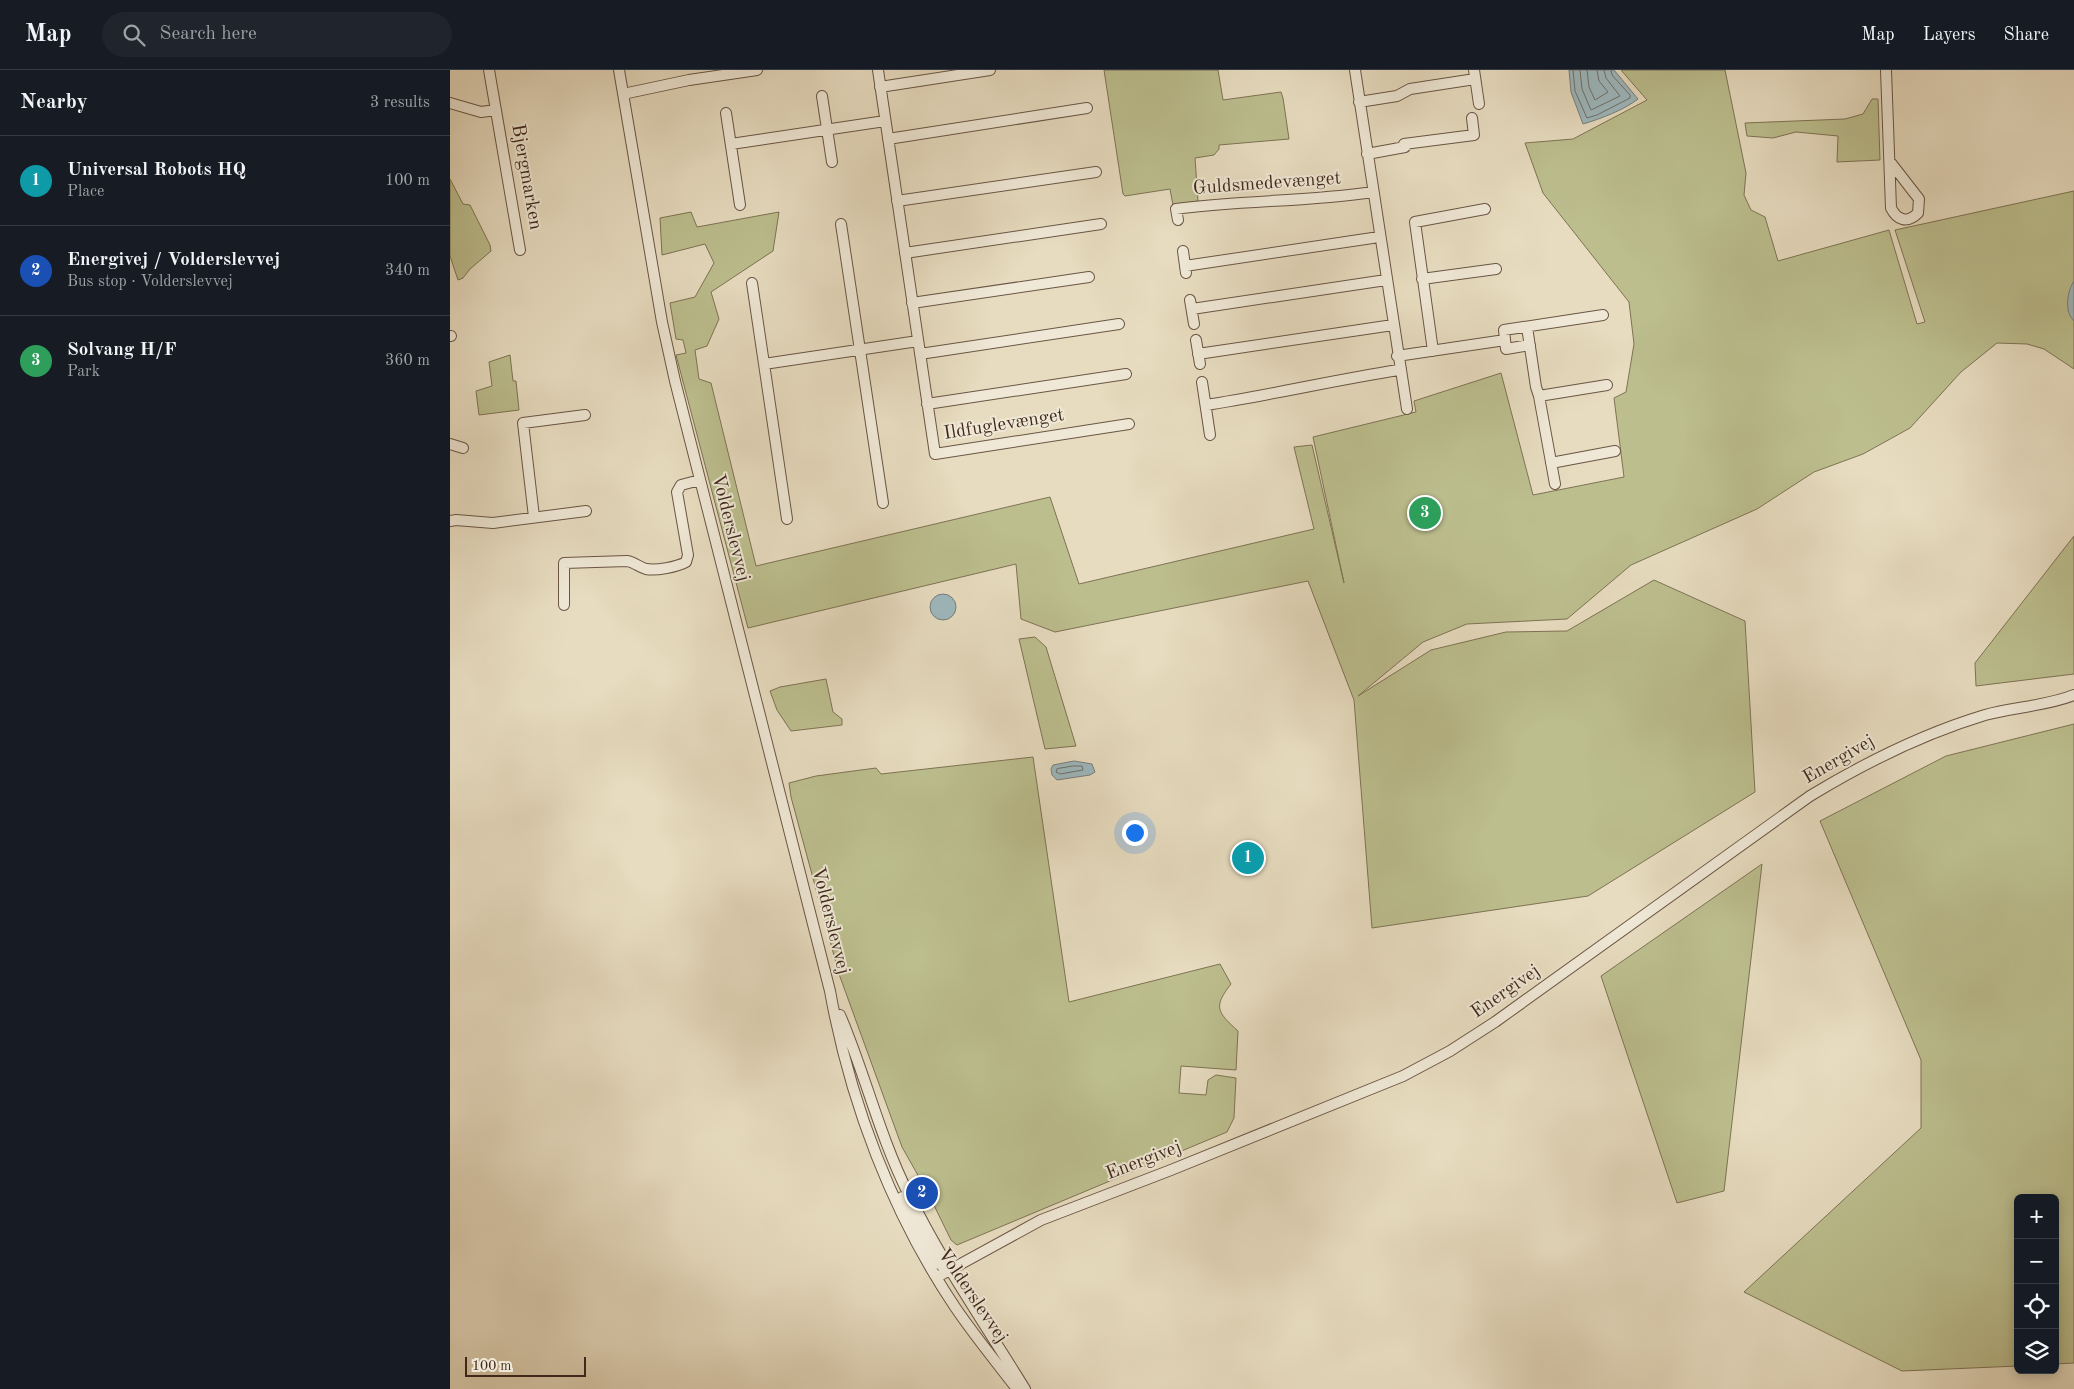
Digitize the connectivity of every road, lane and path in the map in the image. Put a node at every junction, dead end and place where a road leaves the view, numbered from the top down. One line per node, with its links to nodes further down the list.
1 (489, 70): 17 (street, Bjergmarken)
2 (619, 70): 10 (street, Volderslevvej)
3 (757, 70): 10 (street)
4 (878, 70): 9 (street, Ildfuglevænget)
5 (990, 70): 9 (street)
6 (1355, 70): 13 (street)
7 (1886, 70): 27 (street)
8 (1475, 75): 13 (street); 15 (street)
9 (880, 87): 21 (street, Ildfuglevænget)
10 (623, 90): 75 (street, Volderslevvej)
11 (822, 96): 22 (street)
12 (1074, 99): 18 (street)
13 (1359, 102): 25 (street)
14 (450, 103): 17 (street, Bjergmarken)
15 (1479, 104)
16 (1087, 108): 18 (street)
17 (496, 110): 37 (street, Bjergmarken)
18 (1076, 110): 23 (street)
19 (726, 113): 24 (street)
20 (1472, 118): 25 (street)
21 (885, 121): 22 (street); 23 (street, Ildfuglevænget)
22 (828, 130): 24 (street); 26 (street)
23 (888, 139): 30 (street, Ildfuglevænget)
24 (731, 144): 31 (street)
25 (1367, 154): 29 (street)
26 (832, 162)
27 (1891, 163): 27 (street)
28 (1096, 172): 30 (street)
29 (1373, 192): 33 (street, Guldsmedevænget); 36 (street)
30 (897, 201): 39 (street, Ildfuglevænget)
31 (740, 205)
32 (1485, 209): 42 (street)
33 (1178, 220)
34 (841, 224): 55 (street)
35 (1101, 224): 39 (street)
36 (1379, 237): 38 (street); 43 (street)
37 (520, 250)
38 (1182, 251)
39 (905, 253): 45 (street, Ildfuglevænget)
40 (1496, 269): 42 (street)
41 (1090, 277): 45 (street)
42 (1422, 279): 56 (street)
43 (1386, 280): 48 (street); 49 (street)
44 (752, 283): 59 (street)
45 (912, 303): 53 (street, Ildfuglevænget)
46 (1603, 315): 50 (street)
47 (1119, 324): 57 (street)
48 (1194, 324)
49 (1393, 325): 51 (street); 58 (street)
50 (1527, 327): 52 (street); 54 (street)
51 (1196, 340)
52 (1505, 340): 54 (street); 56 (street)
53 (918, 341): 55 (street); 57 (street, Ildfuglevænget)
54 (1530, 345): 64 (street)
55 (860, 349): 59 (street); 77 (street)
56 (1432, 351): 58 (street)
57 (920, 354): 65 (street, Ildfuglevænget)
58 (1397, 356): 60 (street)
59 (764, 364): 80 (street)
60 (1399, 370): 66 (street); 67 (street)
61 (1126, 374): 65 (street, Ildfuglevænget)
62 (1202, 382): 66 (street)
63 (1608, 384): 64 (street)
64 (1539, 396): 74 (street)
65 (927, 404): 69 (street, Ildfuglevænget)
66 (1206, 404): 70 (street)
67 (1407, 409)
68 (585, 415): 79 (street)
69 (1129, 424)
70 (1210, 435)
71 (450, 444): 72 (street)
72 (463, 448)
73 (1615, 451): 74 (street)
74 (1551, 463): 76 (street)
75 (700, 480): 82 (street); 84 (street, Volderslevvej)
76 (1555, 484)
77 (884, 503)
78 (586, 511): 79 (street)
79 (534, 517): 81 (street)
80 (786, 519)
81 (450, 521)
82 (564, 605)
83 (2072, 696): 86 (street, Energivej)
84 (830, 991): 85 (street, Volderslevvej); 86 (street, Volderslevvej)
85 (855, 1092): 86 (street); 87 (street, Volderslevvej)
86 (950, 1270): 87 (street, Energivej); 89 (street, Volderslevvej)
87 (937, 1277): 88 (street, Volderslevvej)
88 (1017, 1389)
89 (1025, 1389)

